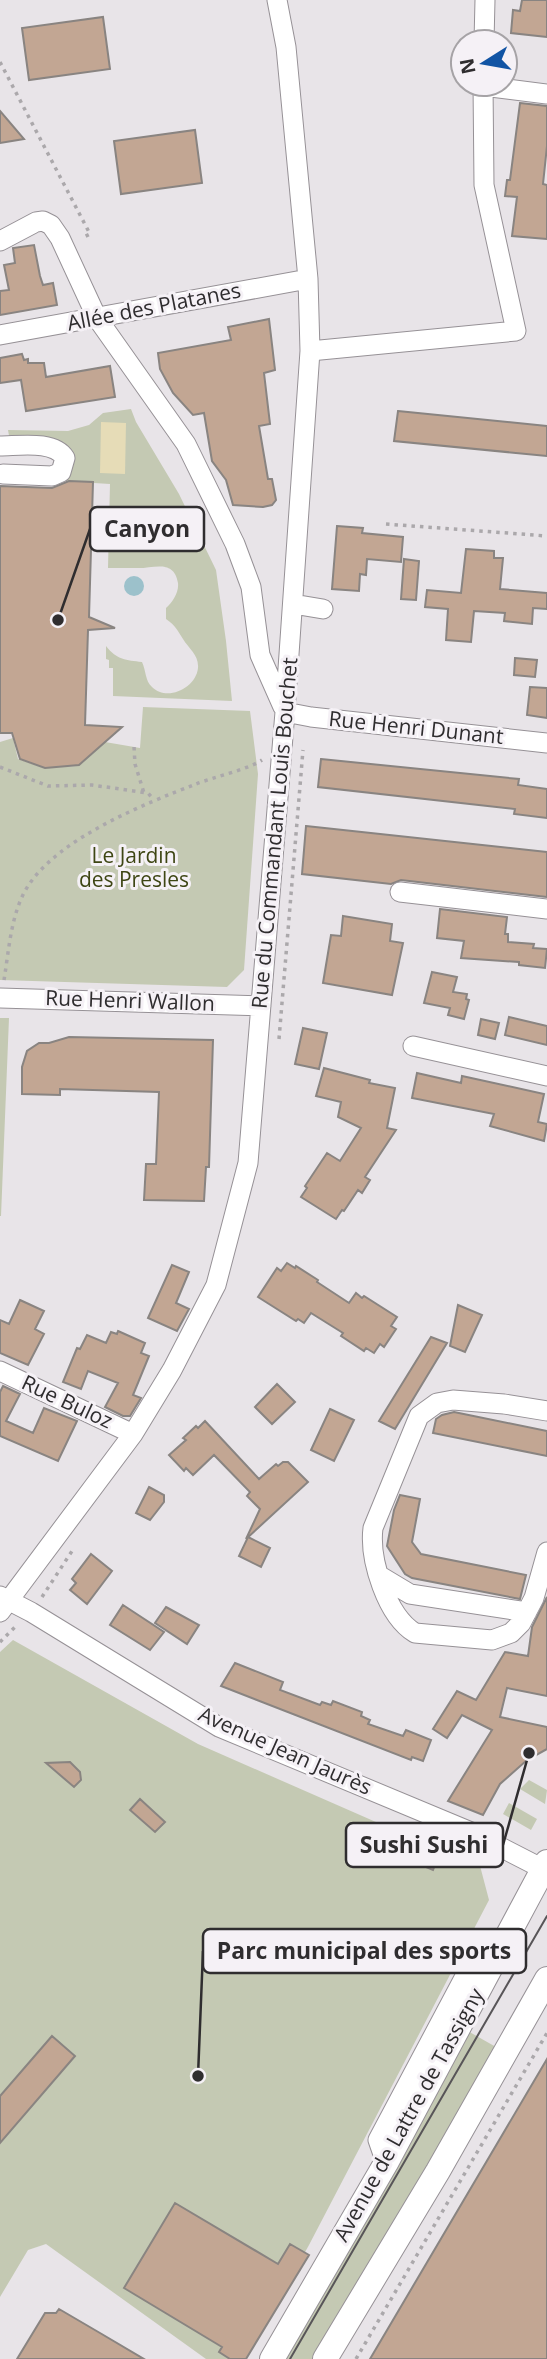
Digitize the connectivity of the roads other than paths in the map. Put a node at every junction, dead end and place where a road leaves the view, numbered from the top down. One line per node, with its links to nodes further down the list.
1 (277, 0): 8 (street, Rue du Commandant Louis Bouchet)
2 (485, 0): 3 (street)
3 (484, 28)
4 (519, 90): 5 (street)
5 (547, 94)
6 (483, 98): 11 (street)
7 (0, 241): 9 (street)
8 (308, 279): 9 (street, Allée des Platanes); 11 (street, Rue du Commandant Louis Bouchet)
9 (97, 318): 10 (street, Allée des Platanes); 16 (street)
10 (0, 335)
11 (310, 351): 14 (street, Rue du Commandant Louis Bouchet)
12 (0, 446): 13 (street)
13 (3, 474)
14 (293, 604): 15 (street); 16 (street, Rue du Commandant Louis Bouchet)
15 (323, 608)
16 (285, 712): 17 (street, Rue Henri Dunant); 21 (street, Rue du Commandant Louis Bouchet)
17 (547, 743)
18 (400, 892): 19 (street)
19 (547, 909)
20 (0, 998): 21 (street, Rue Henri Wallon)
21 (261, 1006): 26 (street, Rue du Commandant Louis Bouchet)
22 (413, 1046): 23 (street)
23 (547, 1076)
24 (0, 1371): 26 (street, Rue Buloz)
25 (547, 1411): 28 (street)
26 (137, 1436): 29 (street, Rue du Commandant Louis Bouchet)
27 (547, 1552): 30 (street)
28 (380, 1576): 30 (street); 30 (street)
29 (3, 1603): 31 (street, Avenue Jean Jaurès)
30 (527, 1612)
31 (546, 1867): 33 (main road, Avenue de Lattre de Tassigny)
32 (547, 1979): 34 (main road)
33 (272, 2359)
34 (325, 2359)

